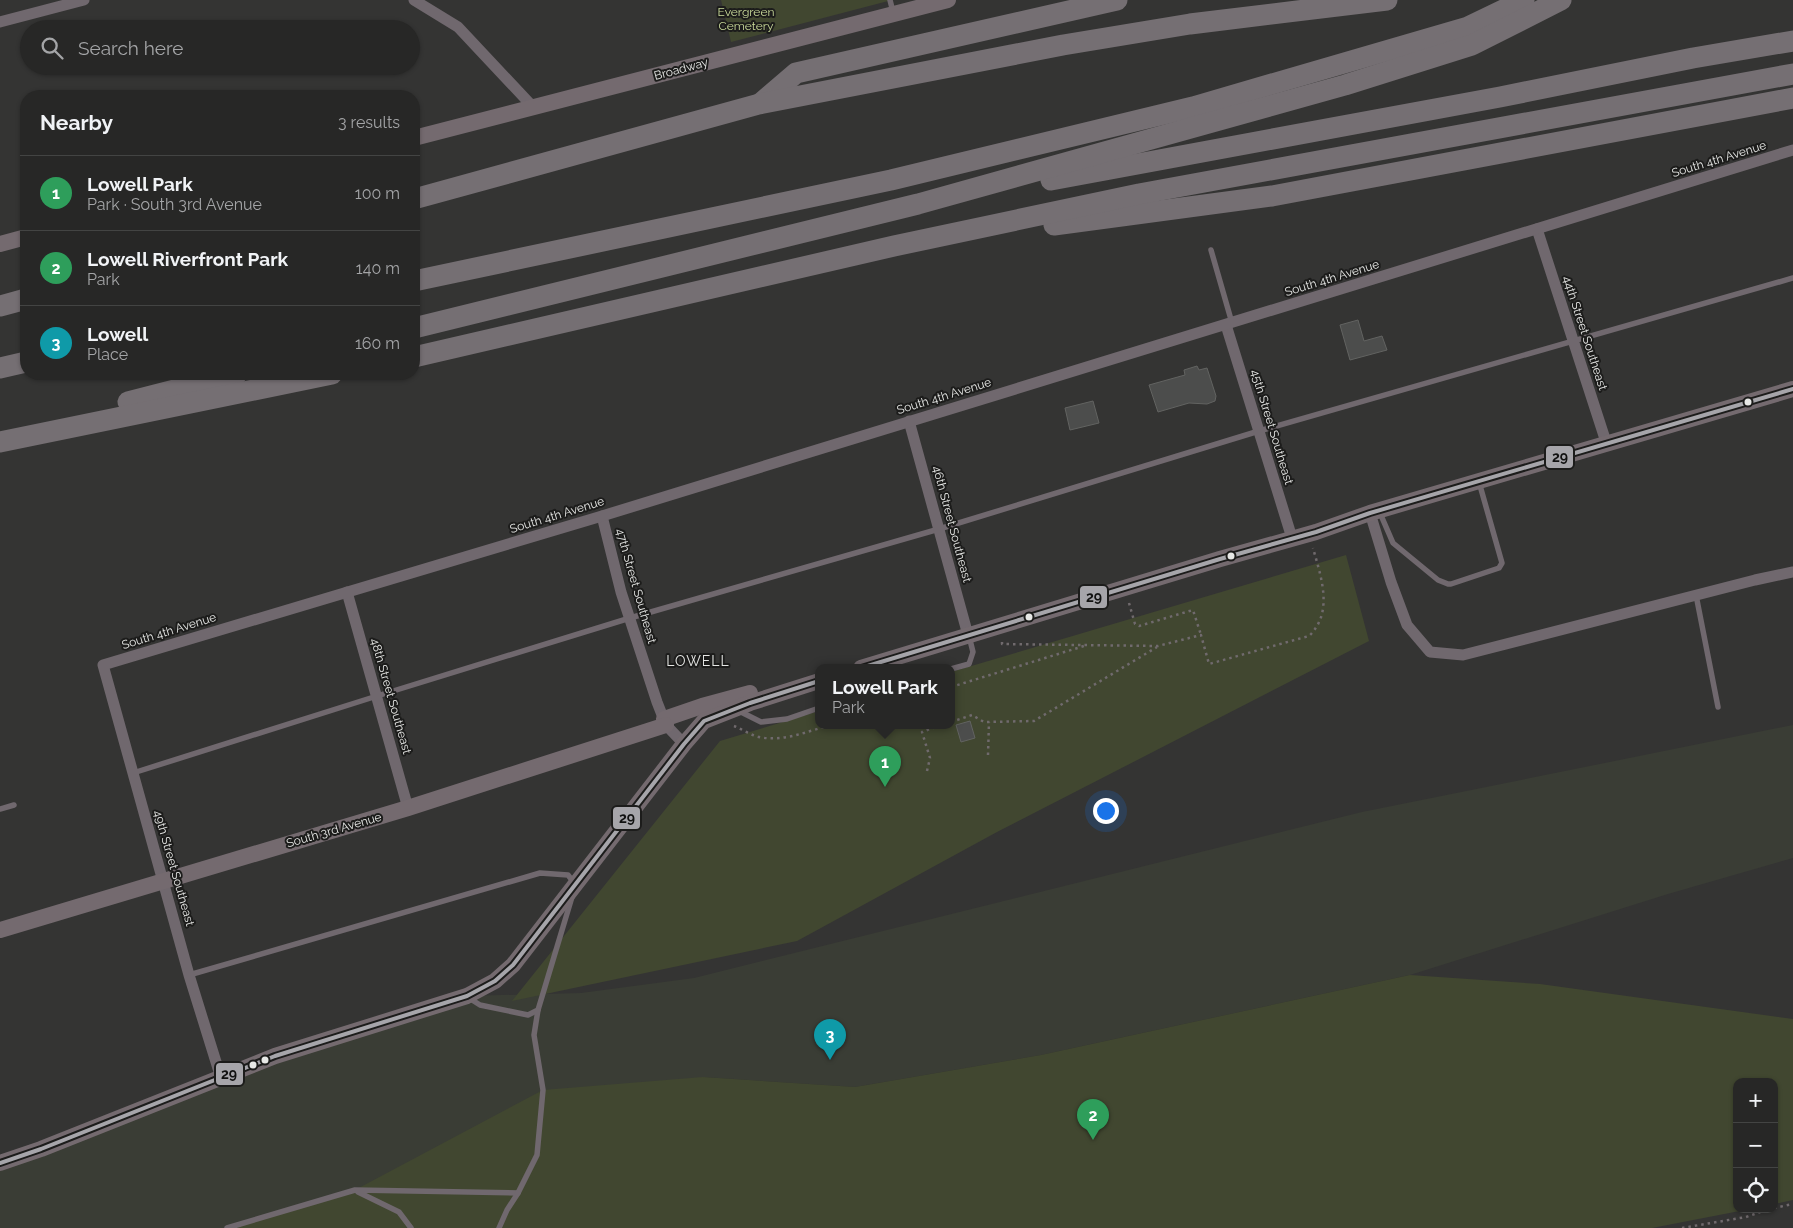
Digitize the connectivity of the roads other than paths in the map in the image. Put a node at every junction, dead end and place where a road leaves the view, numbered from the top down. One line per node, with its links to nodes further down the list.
1 (84, 0): 9 (street)
2 (414, 0): 14 (street)
3 (948, 0): 8 (street, Broadway)
4 (1117, 0): 13 (highway)
5 (1387, 0): 13 (highway)
6 (1524, 0): 25 (highway)
7 (1561, 0): 18 (highway)
8 (892, 7): 14 (street, Broadway)
9 (0, 22)
10 (1793, 41): 18 (highway)
11 (1793, 74): 22 (highway)
12 (1793, 98): 22 (highway)
13 (759, 104): 17 (highway)
14 (534, 108): 15 (street, Broadway)
15 (420, 136)
16 (1793, 150): 19 (street, South 4th Avenue)
17 (420, 197)
18 (918, 204): 29 (highway)
19 (1537, 229): 28 (street, South 4th Avenue); 30 (street, 44th Street Southeast)
20 (20, 239): 21 (street)
21 (0, 244)
22 (894, 246): 31 (highway)
23 (1211, 250): 28 (lane)
24 (1793, 278): 30 (lane)
25 (420, 281)
26 (20, 301): 27 (highway)
27 (0, 306)
28 (1229, 324): 37 (street, South 4th Avenue); 38 (street, 45th Street Southeast)
29 (420, 327)
30 (1574, 341): 38 (lane); 41 (street, 44th Street Southeast)
31 (420, 356)
32 (20, 363): 33 (highway)
33 (0, 368)
34 (214, 380): 39 (highway)
35 (303, 380): 40 (highway)
36 (1793, 389): 41 (street)
37 (909, 421): 44 (street, South 4th Avenue); 45 (street, 46th Street Southeast)
38 (1259, 431): 45 (lane); 46 (street, 45th Street Southeast)
39 (0, 437)
40 (0, 442)
41 (1607, 445): 42 (street)
42 (1479, 482): 43 (street); 43 (lane)
43 (1375, 512): 46 (street); 49 (street)
44 (602, 516): 48 (street, South 4th Avenue); 50 (street, 47th Street Southeast)
45 (939, 529): 50 (lane); 51 (street, 46th Street Southeast)
46 (1292, 538): 51 (street)
47 (1793, 572): 49 (street)
48 (347, 592): 53 (street, South 4th Avenue); 57 (street, 48th Street Southeast)
49 (1696, 595): 58 (lane)
50 (630, 618): 57 (lane); 61 (street, 47th Street Southeast)
51 (968, 635): 52 (street); 54 (lane)
52 (874, 664)
53 (103, 665): 63 (street, 49th Street Southeast)
54 (955, 668)
55 (815, 682): 61 (street, South 3rd Avenue)
56 (815, 682): 59 (street)
57 (377, 696): 63 (lane); 65 (street, 48th Street Southeast)
58 (1718, 707)
59 (735, 708): 60 (lane); 62 (street)
60 (815, 709)
61 (665, 722): 62 (street, 47th Street Southeast); 65 (street, South 3rd Avenue)
62 (684, 744): 68 (street)
63 (133, 773): 67 (street, 49th Street Southeast)
64 (14, 805): 66 (lane)
65 (408, 808): 67 (street, South 3rd Avenue)
66 (0, 809)
67 (164, 880): 69 (street, South 3rd Avenue); 70 (street, 49th Street Southeast)
68 (576, 885): 70 (lane); 71 (street); 72 (lane)
69 (0, 930)
70 (189, 975): 73 (street, 49th Street Southeast)
71 (467, 996): 72 (lane); 73 (street)
72 (538, 1010): 76 (lane)
73 (221, 1078): 74 (street)
74 (0, 1163)
75 (355, 1190): 76 (lane); 77 (lane); 78 (lane)
76 (518, 1193): 79 (lane)
77 (227, 1228)
78 (411, 1228)
79 (500, 1228)

